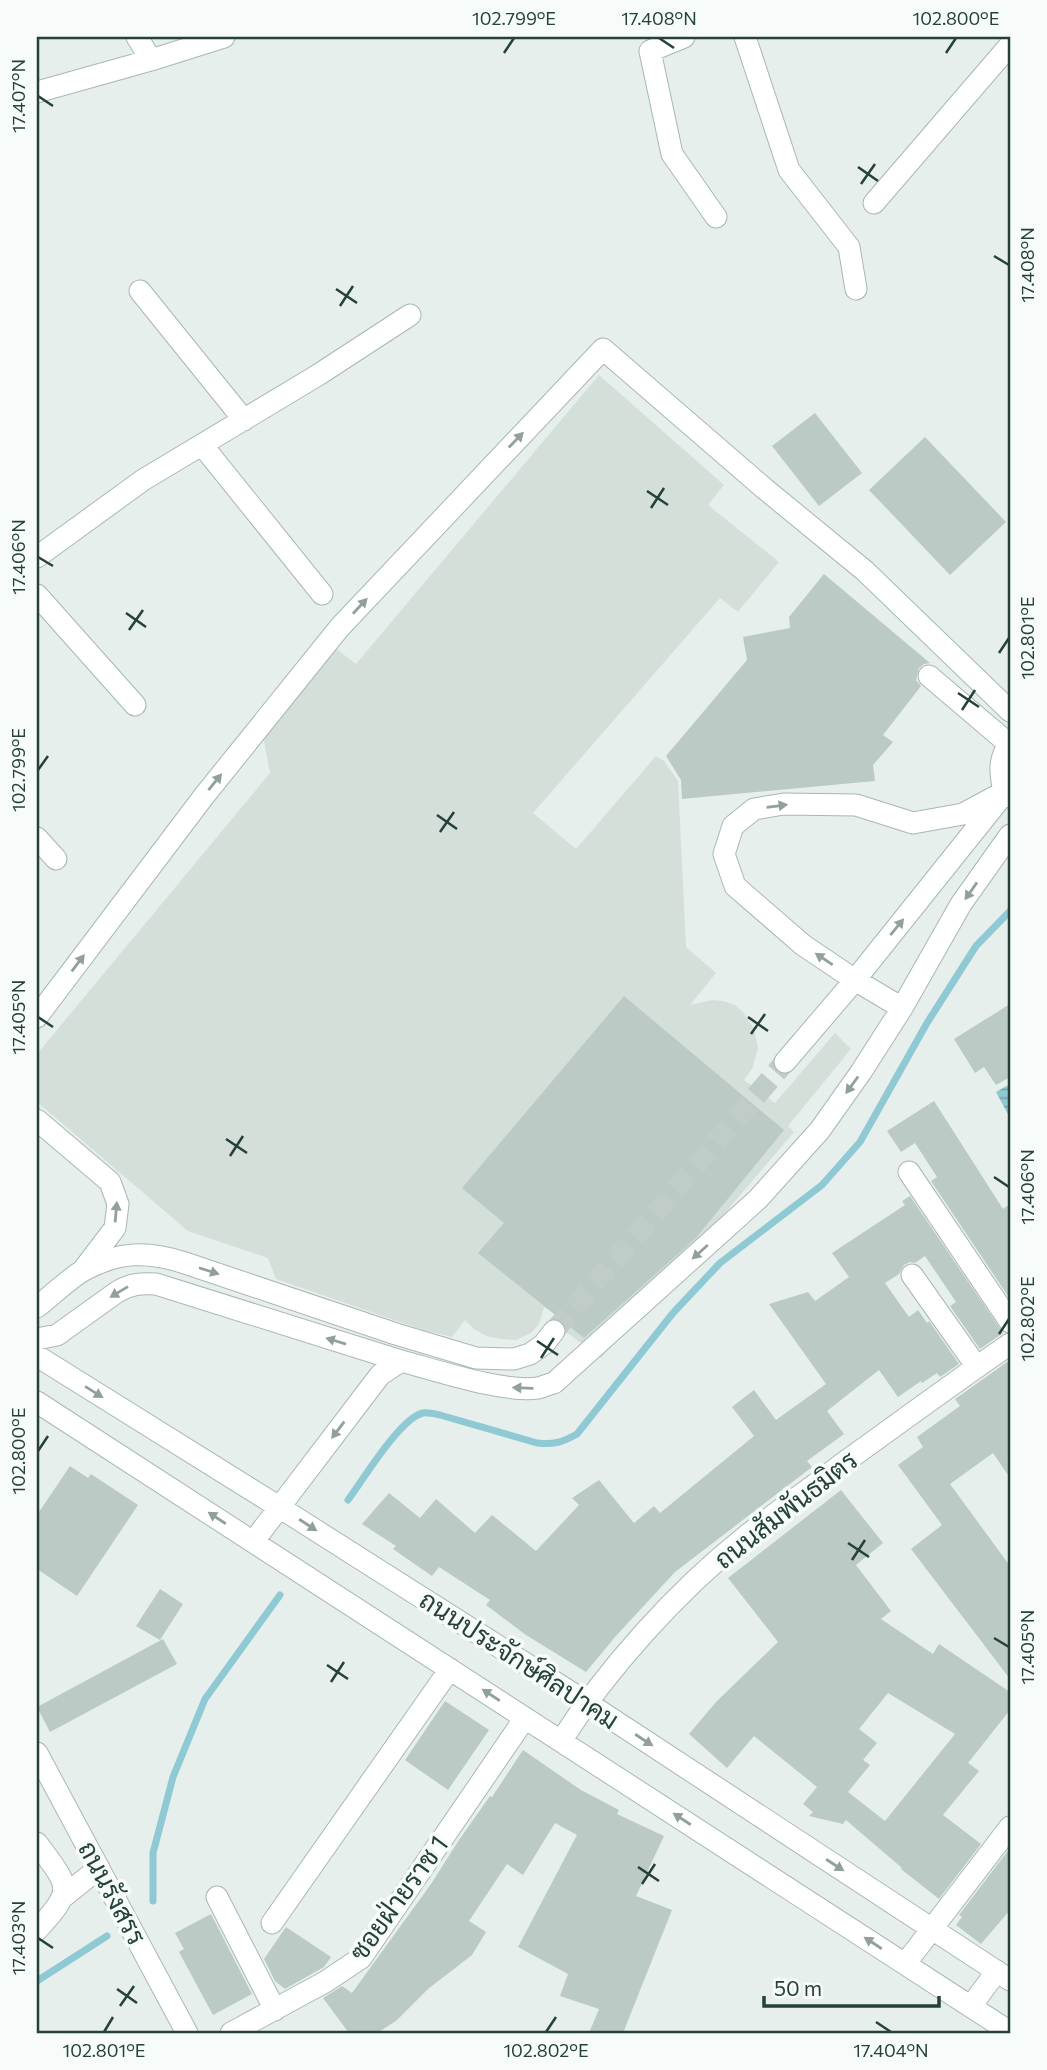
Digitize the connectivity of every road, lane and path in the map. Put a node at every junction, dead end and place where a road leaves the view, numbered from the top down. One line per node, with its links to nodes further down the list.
1 (136, 37): 6 (street)
2 (224, 37): 6 (street)
3 (684, 37): 9 (street)
4 (745, 37): 10 (street)
5 (1010, 45): 8 (street)
6 (151, 60): 7 (street)
7 (37, 92)
8 (874, 203)
9 (716, 217)
10 (856, 289)
11 (140, 291): 13 (street)
12 (410, 315): 13 (street)
13 (244, 419): 14 (street)
14 (202, 445): 15 (street); 16 (street)
15 (37, 557)
16 (322, 594)
17 (37, 595): 19 (street)
18 (929, 676): 21 (street)
19 (135, 705)
20 (1010, 711): 28 (street, one-way to 20)
21 (1010, 743): 22 (street)
22 (1007, 795): 26 (street, one-way to 22); 26 (street, one-way to 22)
23 (1010, 835): 27 (street, one-way to 27)
24 (37, 838): 25 (street)
25 (56, 859)
26 (855, 980): 27 (street); 29 (street)
27 (902, 1008): 40 (street, one-way to 40)
28 (37, 1017)
29 (785, 1062)
30 (37, 1121): 32 (street, one-way to 30)
31 (909, 1172): 35 (street)
32 (83, 1270): 34 (street); 36 (street, one-way to 36)
33 (912, 1275): 41 (street)
34 (37, 1307)
35 (1010, 1322)
36 (554, 1331)
37 (37, 1339): 40 (street, one-way to 37)
38 (1010, 1345): 41 (street, ถนนสัมพันธมิตร)
39 (37, 1356): 43 (street, ถนนประจักษ์ศิลปาคม, one-way to 43)
40 (401, 1361): 43 (street, one-way to 43)
41 (977, 1367): 46 (street, ถนนสัมพันธมิตร)
42 (37, 1402): 44 (street, ถนนประจักษ์ศิลปาคม, one-way to 42)
43 (279, 1507): 44 (street); 46 (street, ถนนประจักษ์ศิลปาคม, one-way to 46)
44 (253, 1542): 45 (street, ถนนประจักษ์ศิลปาคม)
45 (450, 1669): 47 (street, ถนนประจักษ์ศิลปาคม, one-way to 45); 55 (street)
46 (586, 1702): 48 (street, ถนนสัมพันธมิตร); 56 (street, ถนนประจักษ์ศิลปาคม, one-way to 56)
47 (525, 1718): 48 (street, ถนนประจักษ์ศิลปาคม); 61 (street, ซอยฝ่ายราช 1)
48 (561, 1741): 58 (street, ถนนประจักษ์ศิลปาคม, one-way to 48)
49 (37, 1753): 52 (street, ถนนรังสรร)
50 (1010, 1827): 56 (street)
51 (37, 1843): 53 (street)
52 (99, 1868): 53 (street); 63 (street, ถนนรังสรร)
53 (63, 1897): 57 (street)
54 (217, 1897): 61 (street)
55 (272, 1923)
56 (931, 1928): 58 (street); 59 (street, ถนนประจักษ์ศิลปาคม)
57 (37, 1930)
58 (905, 1964): 60 (street, ถนนประจักษ์ศิลปาคม)
59 (1003, 1976): 60 (street)
60 (971, 2006): 62 (street, ถนนประจักษ์ศิลปาคม)
61 (275, 2010): 64 (street, ซอยฝ่ายราช 1)
62 (1010, 2032)
63 (187, 2033)
64 (231, 2033)

